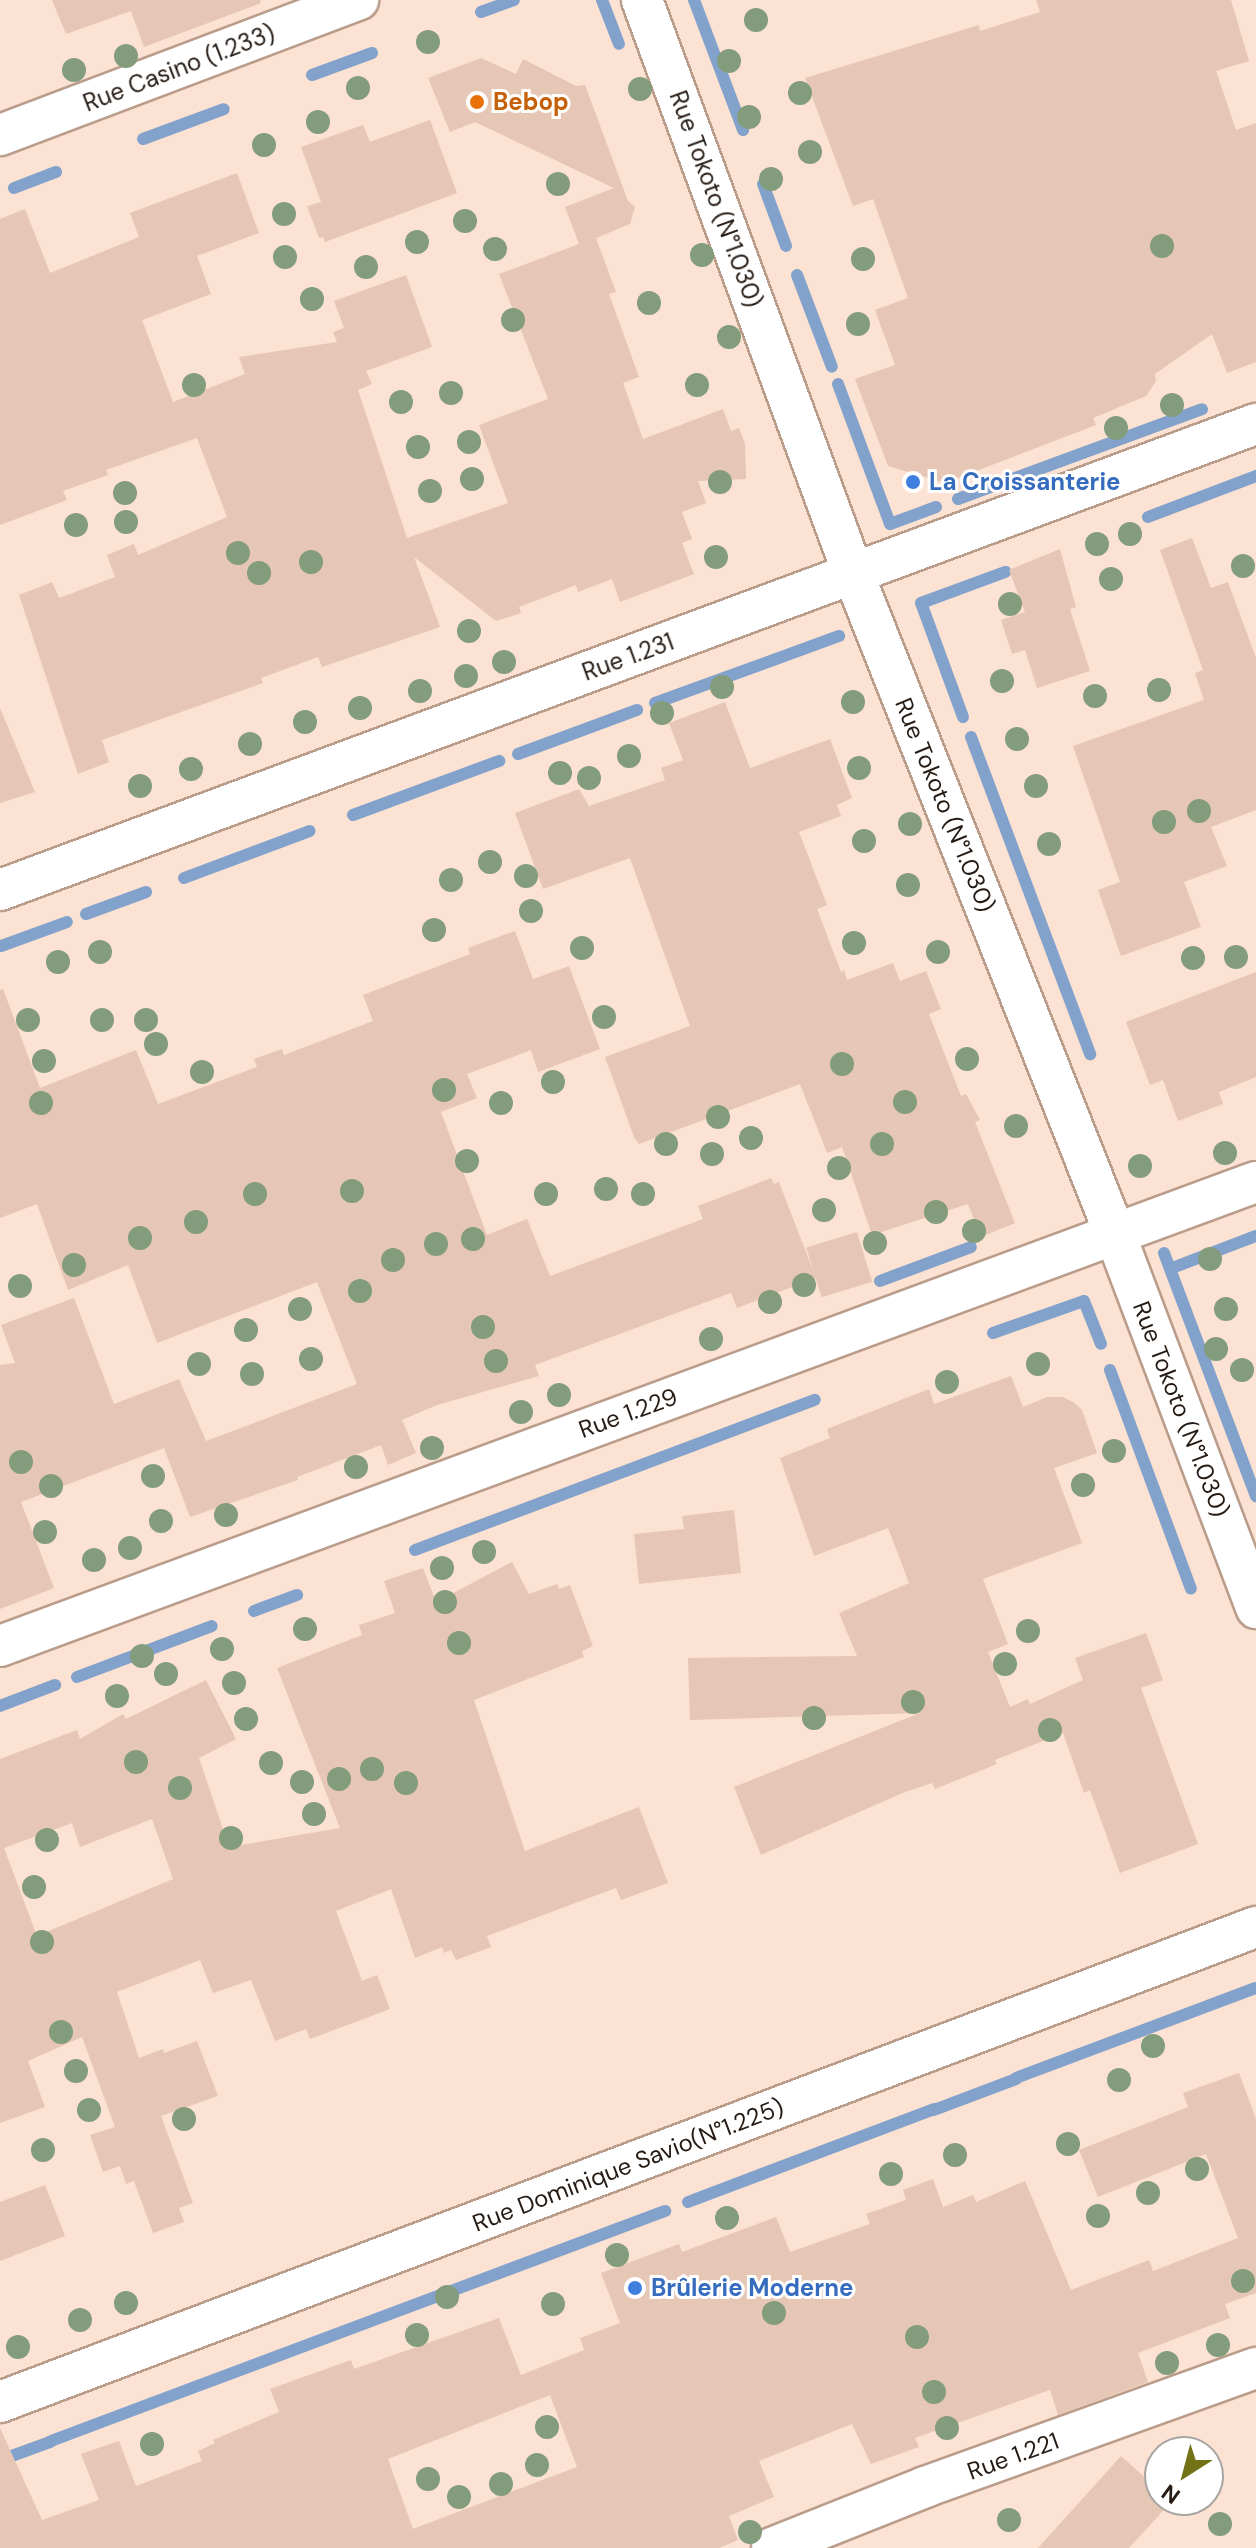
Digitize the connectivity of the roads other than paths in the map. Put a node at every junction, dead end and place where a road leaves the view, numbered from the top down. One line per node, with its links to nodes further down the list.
1 (358, 0): 3 (street, Rue Casino (1.233))
2 (642, 0): 5 (street, Rue Tokoto (N°1.030))
3 (0, 135)
4 (1256, 424): 5 (street, Rue 1.231)
5 (853, 573): 6 (street, Rue 1.231); 8 (street, Rue Tokoto (N°1.030))
6 (0, 890)
7 (1256, 1182): 8 (street, Rue 1.229)
8 (1115, 1234): 9 (street, Rue Tokoto (N°1.030)); 10 (street, Rue 1.229)
9 (1256, 1608)
10 (0, 1646)
11 (1256, 1927): 13 (street, Rue Dominique Savio(N°1.225))
12 (1256, 2368): 14 (street, Rue 1.221)
13 (0, 2402)
14 (772, 2548)

